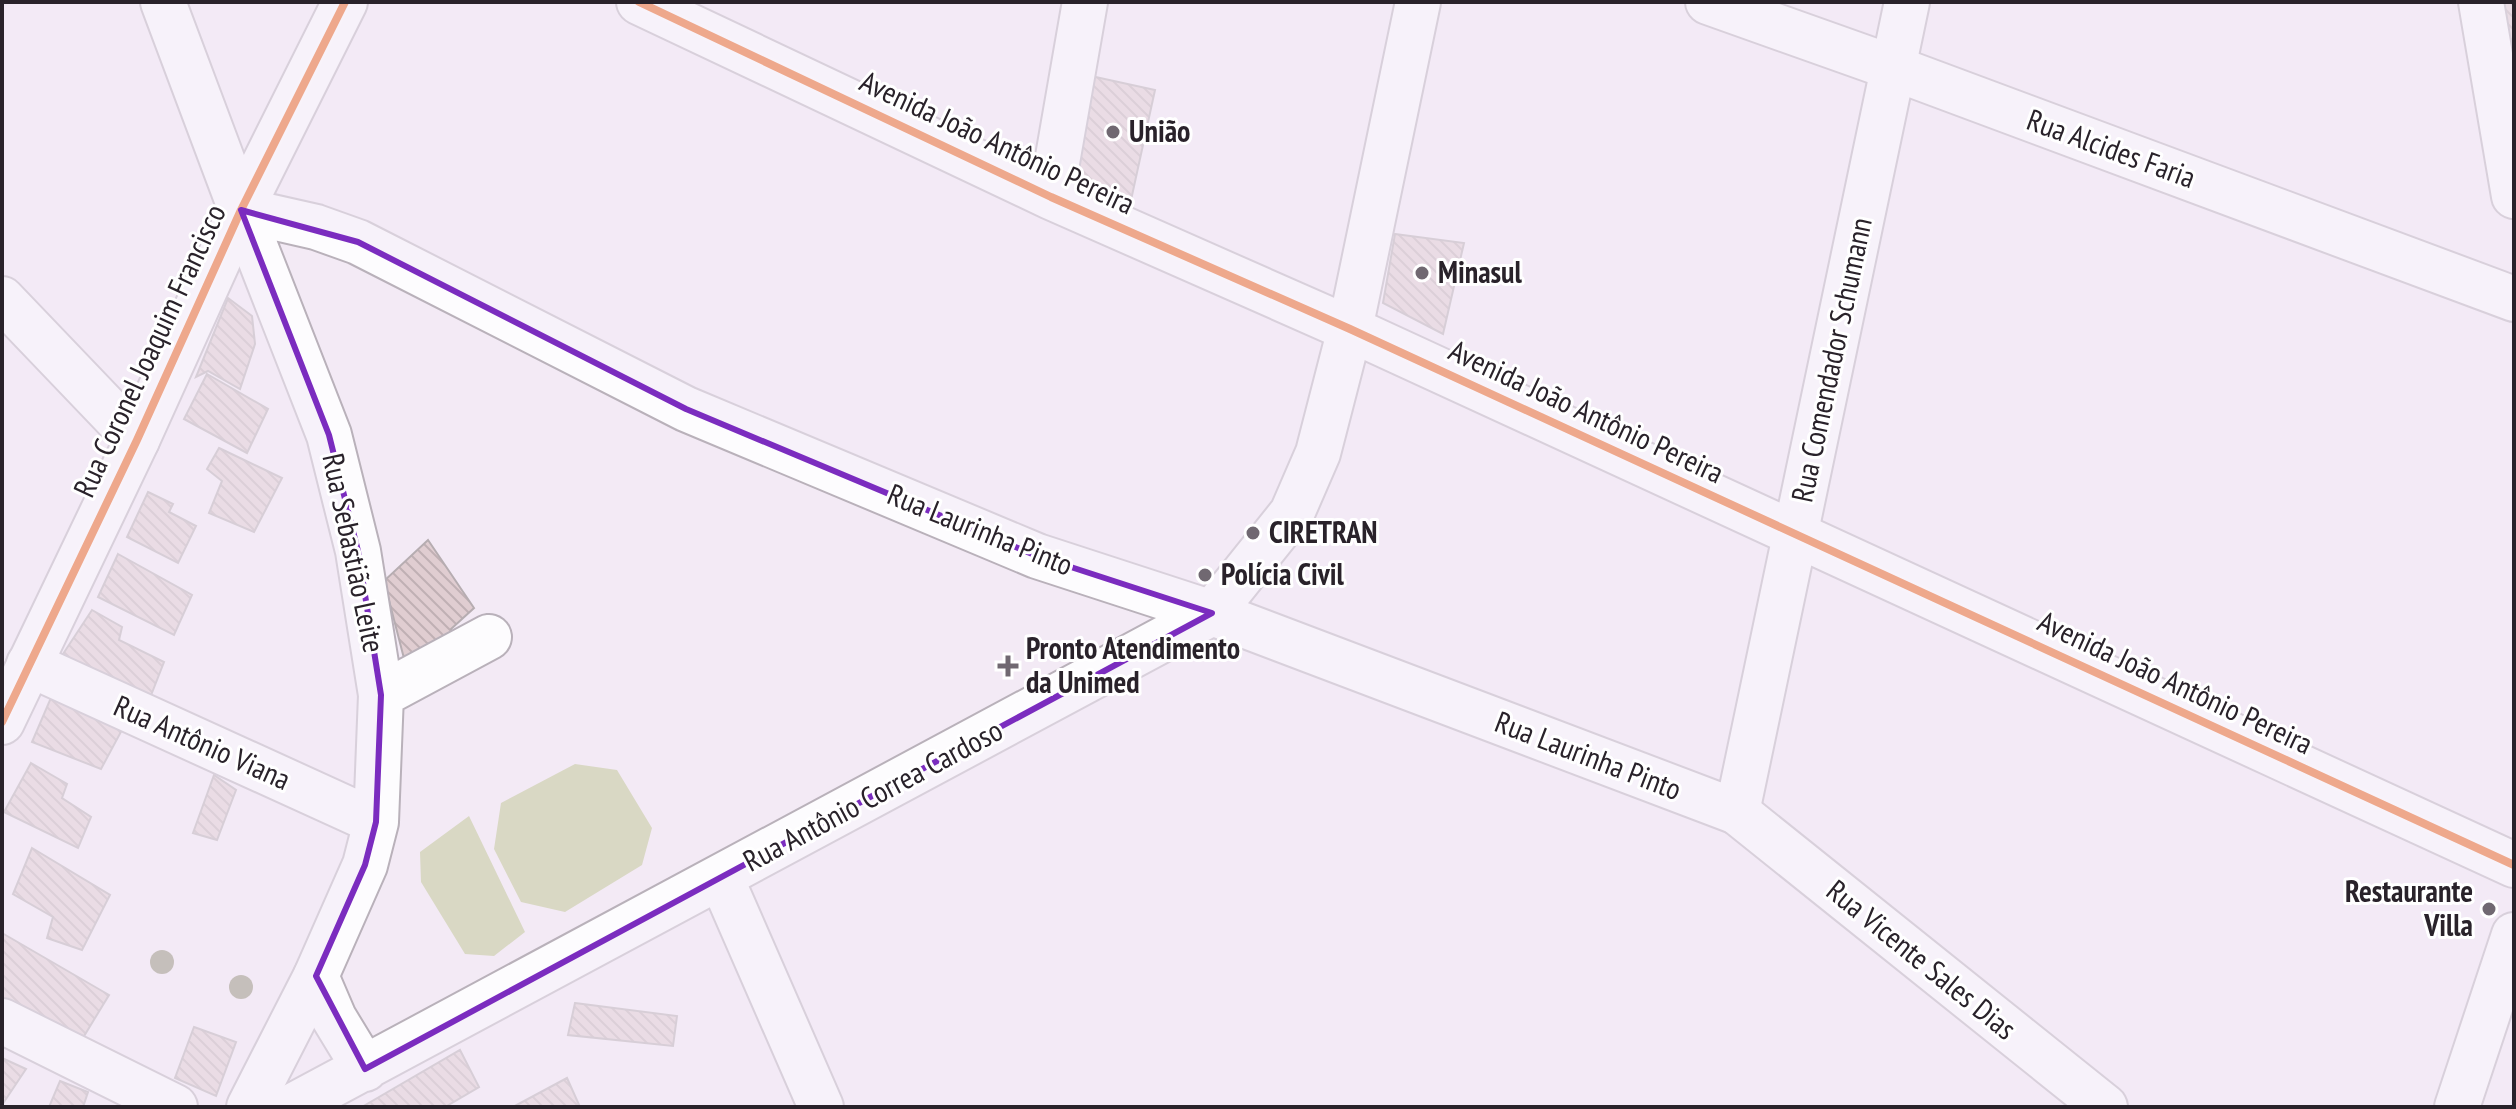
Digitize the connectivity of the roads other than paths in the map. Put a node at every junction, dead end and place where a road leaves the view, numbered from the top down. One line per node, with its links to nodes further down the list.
1 (163, 2): 12 (street, Rua Sebastião Leite)
2 (345, 2): 12 (street, Rua Coronel Joaquim Francisco)
3 (639, 2): 11 (street, Avenida João Antônio Pereira)
4 (1085, 2): 11 (street)
5 (1418, 2): 15 (street, Rua Antônio Correa Cardoso)
6 (1708, 2): 9 (street, Rua Alcides Faria)
7 (1907, 2): 9 (street, Rua Comendador Schumann)
8 (2481, 2): 10 (street)
9 (1891, 67): 14 (street, Rua Alcides Faria); 17 (street, Rua Comendador Schumann)
10 (2514, 196)
11 (1051, 197): 15 (street, Avenida João Antônio Pereira)
12 (241, 210): 16 (street, Rua Coronel Joaquim Francisco); 18 (street, Rua Laurinha Pinto); 21 (street, Rua Sebastião Leite)
13 (2, 299): 16 (street)
14 (2514, 299)
15 (1350, 329): 17 (street, Avenida João Antônio Pereira); 18 (street, Rua Antônio Correa Cardoso)
16 (137, 440): 20 (street, Rua Coronel Joaquim Francisco)
17 (1796, 535): 23 (street, Rua Comendador Schumann); 25 (street, Avenida João Antônio Pereira)
18 (1212, 613): 23 (street, Rua Laurinha Pinto); 26 (street, Rua Antônio Correa Cardoso)
19 (489, 637): 21 (street)
20 (29, 664): 22 (street, Rua Coronel Joaquim Francisco); 24 (street, Rua Antônio Viana)
21 (381, 695): 24 (street, Rua Sebastião Leite)
22 (2, 722)
23 (1737, 812): 35 (street, Rua Vicente Sales Dias)
24 (376, 822): 28 (street, Rua Sebastião Leite)
25 (2514, 865)
26 (721, 878): 30 (street, Rua Antônio Correa Cardoso); 34 (street)
27 (2514, 935): 36 (street)
28 (316, 976): 30 (street); 32 (street, Rua Sebastião Leite)
29 (2, 1021): 31 (street)
30 (365, 1069): 33 (street, Rua Antônio Correa Cardoso)
31 (175, 1107)
32 (249, 1107)
33 (291, 1107)
34 (821, 1107)
35 (2105, 1107)
36 (2457, 1107)

